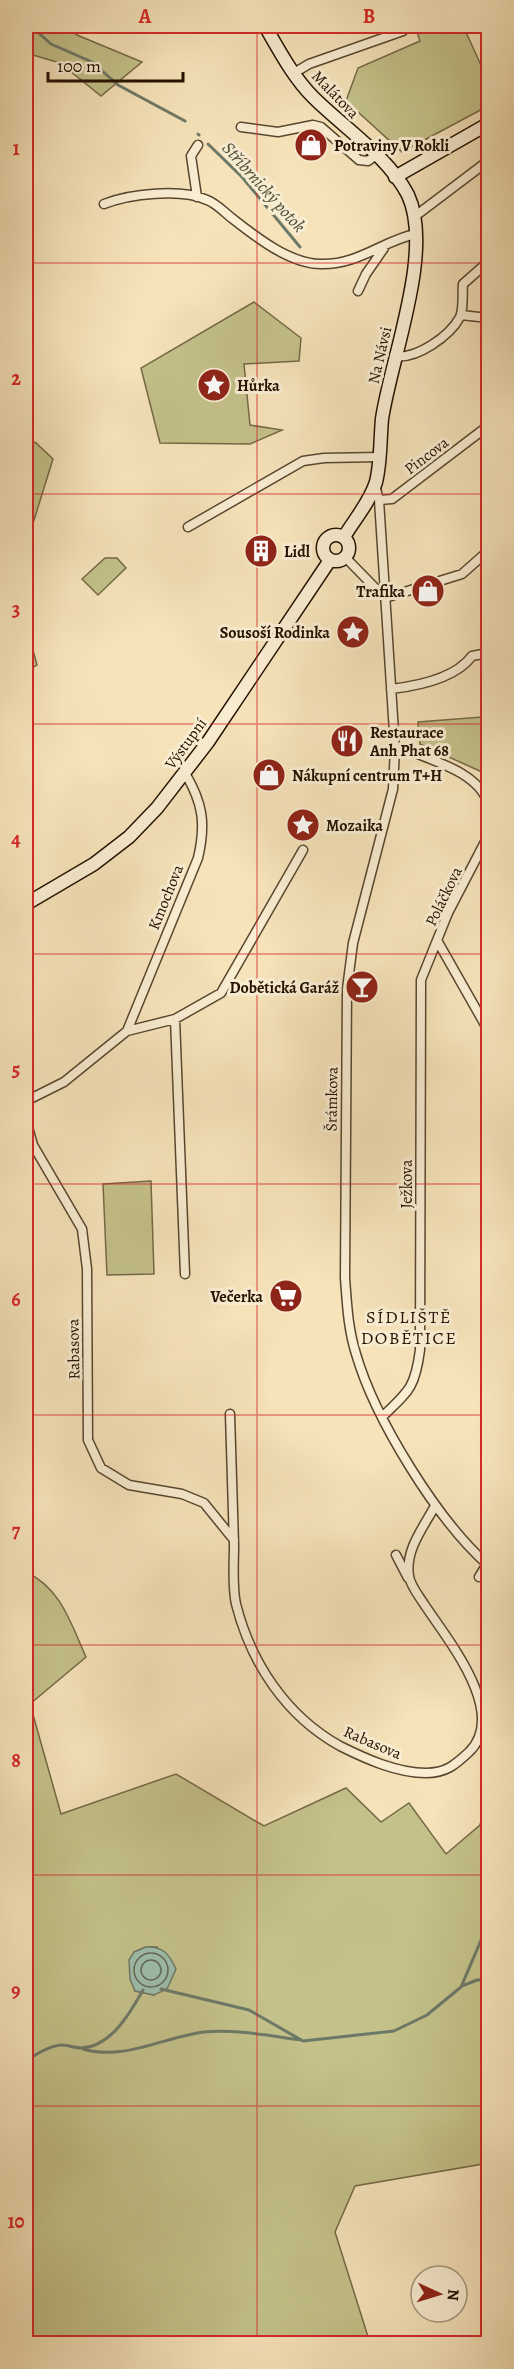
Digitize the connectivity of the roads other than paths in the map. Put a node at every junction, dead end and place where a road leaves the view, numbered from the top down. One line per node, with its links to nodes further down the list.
1 (265, 26): 3 (street, Malátova)
2 (402, 28): 3 (street)
3 (294, 73): 7 (street, Malátova)
4 (489, 123): 9 (street)
5 (241, 127): 7 (street)
6 (198, 145): 10 (street)
7 (376, 155): 9 (street, Malátova)
8 (489, 161): 12 (street)
9 (395, 177): 12 (street, Na Návsi)
10 (196, 197): 11 (street); 14 (street)
11 (104, 204)
12 (414, 217): 13 (street, Na Návsi)
13 (416, 234): 14 (street); 19 (street, Na Návsi)
14 (384, 247): 16 (street)
15 (489, 262): 17 (street)
16 (358, 291)
17 (461, 315): 18 (street); 19 (street)
18 (489, 318)
19 (394, 356): 21 (street, Na Návsi)
20 (489, 426): 23 (street, Pincova)
21 (380, 457): 22 (street, Na Návsi); 24 (street)
22 (375, 484): 23 (street, Šrámkova); 25 (street, Na Návsi)
23 (379, 500): 29 (street, Šrámkova)
24 (188, 527)
25 (344, 537): 27 (street); 28 (street)
26 (489, 551): 29 (street)
27 (345, 557): 28 (street); 29 (street)
28 (330, 560): 33 (street, Výstupní)
29 (385, 598): 31 (street, Šrámkova)
30 (489, 653): 31 (street)
31 (391, 689): 32 (street, Šrámkova)
32 (395, 748): 34 (street); 46 (street, Šrámkova)
33 (185, 773): 37 (street, Výstupní); 41 (street, Kmochova)
34 (489, 803)
35 (489, 836): 38 (street, Poláčkova)
36 (303, 850): 39 (street, Kmochova)
37 (26, 904)
38 (438, 942): 40 (street, Poláčkova); 46 (street, Ježkova)
39 (175, 1018): 41 (street, Kmochova); 44 (street)
40 (489, 1030)
41 (127, 1031): 42 (street, Kmochova)
42 (26, 1101)
43 (26, 1120): 48 (street, Rabasova)
44 (185, 1274)
45 (230, 1414): 48 (street, Rabasova)
46 (382, 1417): 47 (street, Šrámkova)
47 (435, 1506): 50 (street, Šrámkova); 52 (street)
48 (234, 1540): 52 (street, Rabasova)
49 (396, 1555): 52 (street, Rabasova)
50 (488, 1564): 51 (street)
51 (479, 1577)
52 (408, 1578)

